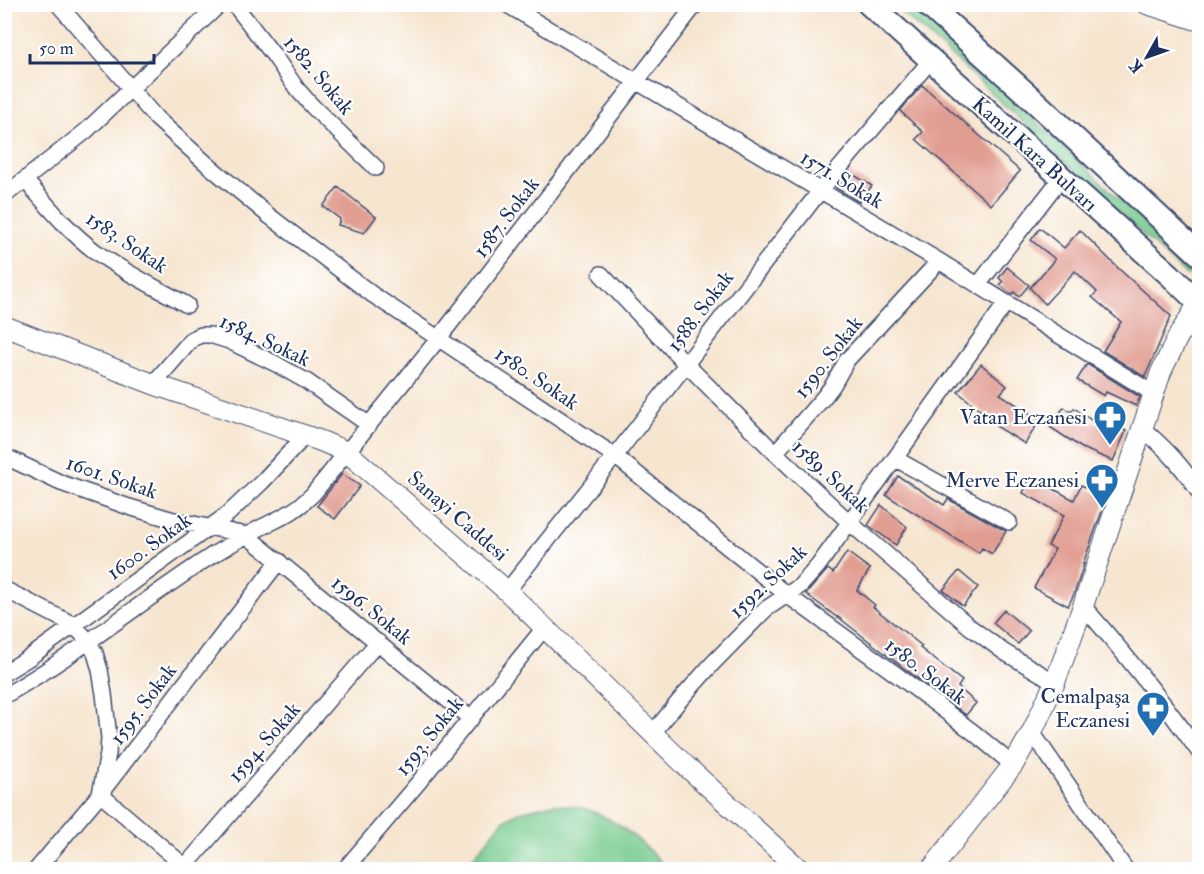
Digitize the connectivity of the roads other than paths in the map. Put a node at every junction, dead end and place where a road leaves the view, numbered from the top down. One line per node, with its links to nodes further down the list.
1 (58, 4): 12 (street, 1580. Sokak)
2 (220, 4): 12 (street)
3 (234, 4): 13 (street, 1582. Sokak)
4 (506, 4): 11 (street, 1571. Sokak)
5 (696, 4): 11 (street, 1587. Sokak)
6 (869, 4): 10 (main road, Kamil Kara Bulvarı)
7 (927, 4): 18 (main road, Kamil Kara Bulvarı)
8 (1147, 4): 9 (street)
9 (1200, 21)
10 (931, 60): 14 (main road, Kamil Kara Bulvarı); 16 (street, 1588. Sokak)
11 (636, 81): 16 (street, 1571. Sokak); 26 (street, 1587. Sokak)
12 (131, 90): 15 (street); 26 (street, 1580. Sokak)
13 (376, 168)
14 (1061, 178): 21 (street); 23 (main road, Kamil Kara Bulvarı)
15 (25, 180): 17 (street); 24 (street, 1583. Sokak)
16 (820, 191): 19 (street, 1571. Sokak); 27 (street, 1588. Sokak)
17 (4, 196)
18 (1200, 255)
19 (939, 261): 21 (street, 1571. Sokak); 34 (street, 1590. Sokak)
20 (601, 274): 27 (street, 1589. Sokak)
21 (978, 285): 22 (street, 1571. Sokak)
22 (1006, 303): 29 (street, 1571. Sokak); 37 (street, 1592. Sokak)
23 (1199, 303): 29 (street)
24 (187, 305)
25 (4, 326): 28 (street, Sanayi Caddesi)
26 (439, 338): 30 (street, 1587. Sokak); 36 (street, 1580. Sokak)
27 (686, 364): 34 (street, 1589. Sokak); 36 (street, 1588. Sokak)
28 (153, 384): 30 (street, 1584. Sokak); 32 (street, Sanayi Caddesi)
29 (1154, 393): 31 (street)
30 (368, 424): 33 (street, 1587. Sokak)
31 (1142, 428): 38 (street); 47 (street)
32 (304, 437): 33 (street, Sanayi Caddesi); 41 (street, 1600. Sokak)
33 (347, 452): 42 (street, 1587. Sokak); 45 (street, Sanayi Caddesi)
34 (775, 453): 39 (street, 1589. Sokak)
35 (4, 456): 41 (street, 1601. Sokak)
36 (615, 456): 45 (street, 1588. Sokak); 46 (street, 1580. Sokak)
37 (896, 459): 39 (street, 1592. Sokak); 40 (street)
38 (1200, 494)
39 (849, 522): 46 (street, 1592. Sokak); 53 (street, 1589. Sokak)
40 (1009, 522)
41 (210, 528): 42 (street, 1601. Sokak); 48 (street, 1600. Sokak)
42 (246, 535): 43 (street, 1596. Sokak); 50 (street, 1587. Sokak)
43 (279, 561): 51 (street, 1596. Sokak); 60 (street, 1595. Sokak)
44 (4, 589): 48 (street)
45 (507, 591): 49 (street, Sanayi Caddesi)
46 (787, 595): 57 (street, 1592. Sokak); 59 (street, 1580. Sokak)
47 (1083, 606): 53 (street); 58 (street)
48 (74, 625): 50 (street); 52 (street, 1600. Sokak)
49 (545, 627): 55 (street, 1593. Sokak); 57 (street, Sanayi Caddesi)
50 (89, 642): 54 (street, 1587. Sokak); 60 (street)
51 (378, 642): 55 (street, 1596. Sokak); 61 (street, 1594. Sokak)
52 (4, 673)
53 (1055, 682): 56 (street)
54 (4, 696)
55 (471, 719): 63 (street, 1593. Sokak)
56 (1032, 732): 59 (street); 66 (street)
57 (652, 734): 64 (street, Sanayi Caddesi)
58 (1200, 753)
59 (1013, 765): 65 (street)
60 (100, 794): 61 (street); 62 (street, 1595. Sokak)
61 (186, 868)
62 (36, 870)
63 (344, 870)
64 (800, 870)
65 (931, 870)
66 (1126, 870)

